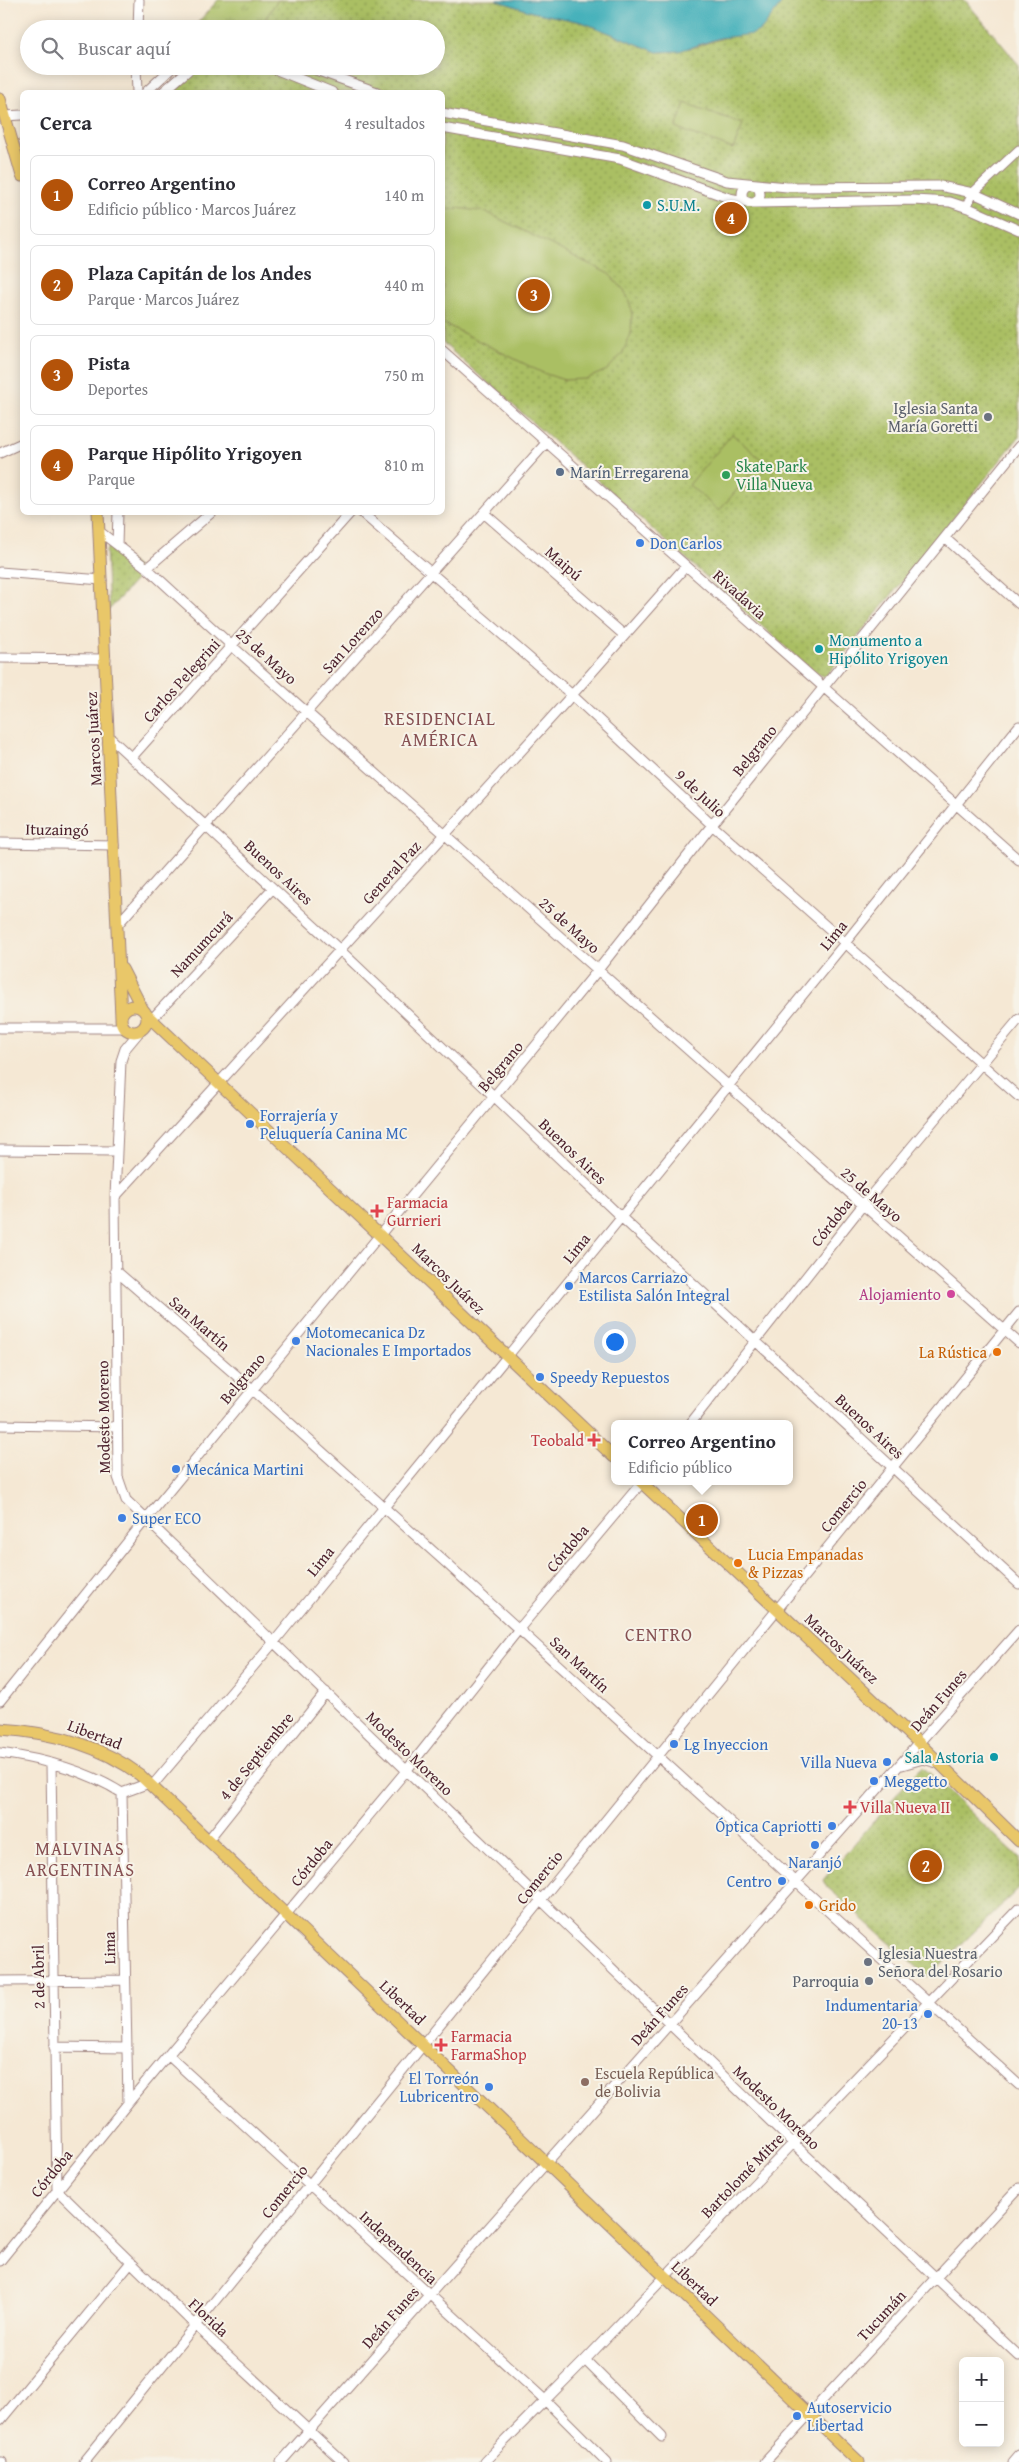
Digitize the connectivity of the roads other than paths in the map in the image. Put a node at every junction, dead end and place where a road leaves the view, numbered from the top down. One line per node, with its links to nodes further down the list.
1 (139, 0): 2 (street)
2 (138, 20)
3 (138, 75): 8 (street)
4 (163, 75): 9 (street)
5 (183, 75): 10 (street)
6 (290, 75): 11 (street)
7 (330, 75): 12 (street)
8 (141, 90)
9 (144, 90)
10 (165, 90)
11 (327, 90)
12 (371, 90)
13 (0, 99): 16 (main road)
14 (445, 114): 17 (street)
15 (20, 115): 16 (street)
16 (5, 116): 21 (main road)
17 (464, 117): 19 (street); 22 (street)
18 (445, 128): 19 (street)
19 (461, 131): 24 (street)
20 (1019, 150): 23 (street)
21 (20, 169)
22 (753, 185): 23 (street); 24 (street); 24 (street)
23 (973, 193): 25 (street); 26 (street)
24 (751, 202): 25 (street)
25 (966, 207): 27 (street)
26 (1019, 214)
27 (1019, 230)
28 (445, 353): 29 (street, Rivadavia)
29 (547, 442): 33 (street, San Lorenzo); 42 (street, Rivadavia)
30 (20, 444): 32 (street)
31 (1019, 446): 40 (street, Belgrano)
32 (0, 453)
33 (485, 514): 45 (street, San Lorenzo); 48 (street, Maipú)
34 (98, 515): 39 (main road, Marcos Juárez)
35 (118, 515): 41 (street)
36 (209, 515): 43 (street)
37 (348, 515): 49 (street, Carlos Pelegrini)
38 (364, 515): 45 (street, 9 de Julio)
39 (99, 531): 41 (street, 25 de Mayo); 46 (main road, Marcos Juárez)
40 (945, 538): 47 (street); 52 (street, Belgrano)
41 (117, 545): 43 (street, 25 de Mayo)
42 (686, 566): 48 (street, General Paz); 52 (street, Rivadavia)
43 (147, 568): 49 (street, 25 de Mayo)
44 (0, 572): 46 (street)
45 (430, 575): 53 (street, 9 de Julio); 54 (street, San Lorenzo)
46 (102, 580): 51 (main road, Marcos Juárez)
47 (1019, 604)
48 (624, 635): 53 (street, General Paz)
49 (232, 646): 54 (street, 25 de Mayo); 57 (street, Carlos Pelegrini)
50 (0, 658): 51 (street)
51 (106, 659): 56 (main road, Marcos Juárez)
52 (824, 688): 58 (street, Rivadavia); 59 (street, Belgrano)
53 (572, 696): 59 (street, 9 de Julio); 61 (street, General Paz)
54 (307, 712): 60 (street, San Lorenzo); 61 (street, 25 de Mayo)
55 (1019, 726): 58 (street, Lima)
56 (108, 737): 57 (street, Buenos Aires); 63 (main road, Marcos Juárez)
57 (132, 757): 60 (street, Buenos Aires)
58 (955, 804): 64 (street, Rivadavia); 67 (street, Lima)
59 (712, 824): 67 (street, 9 de Julio); 70 (street, Belgrano)
60 (206, 825): 65 (street, Buenos Aires); 66 (street, San Lorenzo)
61 (446, 835): 68 (street, General Paz); 70 (street, 25 de Mayo)
62 (0, 843): 63 (street, Ituzaingó)
63 (114, 845): 66 (main road, Marcos Juárez)
64 (1019, 860)
65 (274, 888): 68 (street, Buenos Aires); 72 (street, Namumcurá)
66 (118, 924): 69 (main road, Marcos Juárez)
67 (845, 943): 75 (street, 9 de Julio); 77 (street, Lima)
68 (340, 950): 76 (street, General Paz); 78 (street, Buenos Aires)
69 (120, 963): 72 (main road, Marcos Juárez); 73 (main road, Marcos Juárez)
70 (598, 970): 77 (street, 25 de Mayo); 78 (street, Belgrano)
71 (1019, 1019): 75 (street, Córdoba)
72 (145, 1020): 73 (main road); 73 (main road); 76 (main road, Marcos Juárez); 81 (street, Modesto Moreno)
73 (123, 1023): 74 (street)
74 (0, 1028)
75 (982, 1063): 79 (street, 9 de Julio); 83 (street, Córdoba)
76 (219, 1083): 82 (street, General Paz); 85 (main road, Marcos Juárez)
77 (728, 1086): 83 (street, 25 de Mayo); 84 (street, Lima)
78 (494, 1096): 84 (street, Buenos Aires); 85 (street, Belgrano)
79 (1019, 1097)
80 (0, 1150): 81 (street)
81 (117, 1152): 82 (street, Modesto Moreno)
82 (116, 1197): 86 (street, Modesto Moreno)
83 (862, 1206): 88 (street, 25 de Mayo); 89 (street, Córdoba)
84 (621, 1217): 89 (street, Buenos Aires); 91 (street, Lima)
85 (381, 1235): 91 (main road, Marcos Juárez); 92 (street, Belgrano)
86 (115, 1270): 92 (street, San Martín); 95 (street, Modesto Moreno)
87 (1019, 1312): 88 (street, Comercio)
88 (1004, 1330): 90 (street, 25 de Mayo); 97 (street, Comercio)
89 (756, 1342): 93 (street, Córdoba); 97 (street, Buenos Aires)
90 (1019, 1343)
91 (507, 1356): 96 (main road, Marcos Juárez); 100 (street, Lima)
92 (252, 1389): 100 (street, San Martín); 101 (street, Belgrano)
93 (693, 1420)
94 (0, 1425): 95 (street)
95 (117, 1427): 101 (street, Modesto Moreno)
96 (611, 1454)
97 (892, 1468): 102 (street, Buenos Aires); 103 (street, Comercio)
98 (639, 1485): 104 (street, Córdoba)
99 (644, 1485): 103 (main road, Marcos Juárez)
100 (383, 1507): 104 (street, San Martín); 106 (street, Lima)
101 (146, 1519): 106 (street, Modesto Moreno); 108 (street, Belgrano)
102 (1019, 1584)
103 (777, 1609): 110 (main road, Marcos Juárez); 112 (street, Comercio)
104 (519, 1629): 112 (street, San Martín); 116 (street, Córdoba)
105 (1019, 1630): 110 (street, Deán Funes)
106 (274, 1642): 107 (street, Modesto Moreno); 117 (street, Lima)
107 (326, 1692): 116 (street, Modesto Moreno); 119 (street, 4 de Septiembre)
108 (0, 1702)
109 (0, 1729): 117 (main road, Libertad)
110 (920, 1743): 114 (main road, Marcos Juárez); 115 (street, Deán Funes)
111 (0, 1753): 113 (street)
112 (657, 1756): 121 (street, San Martín); 122 (street, Comercio)
113 (51, 1763): 118 (street); 127 (street, 2 de Abril)
114 (942, 1765): 115 (street); 120 (main road, Marcos Juárez)
115 (898, 1767): 121 (street, Deán Funes)
116 (406, 1770): 122 (street, Modesto Moreno); 124 (street, Córdoba)
117 (150, 1784): 118 (street); 119 (main road, Libertad)
118 (122, 1793): 125 (street, Lima)
119 (210, 1839): 124 (main road, Libertad)
120 (1019, 1841)
121 (797, 1882): 128 (street, San Martín); 129 (street, Deán Funes)
122 (540, 1900): 129 (street, Modesto Moreno); 130 (street, Comercio)
123 (1019, 1908): 128 (street, Bartolomé Mitre)
124 (287, 1914): 130 (main road, Libertad); 133 (street, Córdoba)
125 (124, 1980): 127 (street); 132 (street, Lima)
126 (0, 1981): 127 (street)
127 (53, 1981): 131 (street, 2 de Abril)
128 (929, 2001): 134 (street, San Martín); 136 (street, Bartolomé Mitre)
129 (670, 2025): 136 (street, Modesto Moreno); 137 (street, Deán Funes)
130 (423, 2044): 137 (main road, Libertad); 138 (street, Comercio)
131 (54, 2047): 132 (street); 140 (street, 2 de Abril)
132 (126, 2048): 135 (street, Lima)
133 (169, 2056): 135 (street, Córdoba); 138 (street, Independencia)
134 (1019, 2085)
135 (128, 2103): 140 (street, Córdoba)
136 (793, 2143): 143 (street, Bartolomé Mitre); 144 (street, Modesto Moreno)
137 (547, 2164): 143 (main road, Libertad); 145 (street, Deán Funes)
138 (309, 2183): 145 (street, Independencia); 146 (street, Comercio)
139 (1019, 2188): 144 (street, Tucumán)
140 (57, 2190): 141 (street, Córdoba); 142 (street, Florida)
141 (0, 2261)
142 (130, 2262): 146 (street, Florida); 151 (street)
143 (665, 2277): 148 (street, Bartolomé Mitre); 150 (main road, Libertad)
144 (936, 2278): 147 (street, Modesto Moreno); 150 (street, Tucumán)
145 (429, 2295): 149 (street, Independencia); 152 (street, Deán Funes)
146 (194, 2324): 152 (street, Florida); 155 (street, Comercio)
147 (1019, 2356)
148 (585, 2360): 149 (street, Bartolomé Mitre); 153 (street)
149 (545, 2400): 158 (street, Bartolomé Mitre); 159 (street, Independencia)
150 (809, 2415): 160 (street, Tucumán); 161 (main road, Libertad)
151 (0, 2421)
152 (310, 2430): 156 (street, Deán Funes); 157 (street, Florida)
153 (662, 2437)
154 (1019, 2455): 162 (street)
155 (84, 2462)
156 (281, 2462)
157 (343, 2462)
158 (484, 2462)
159 (607, 2462)
160 (765, 2462)
161 (859, 2462)
162 (1012, 2462)

